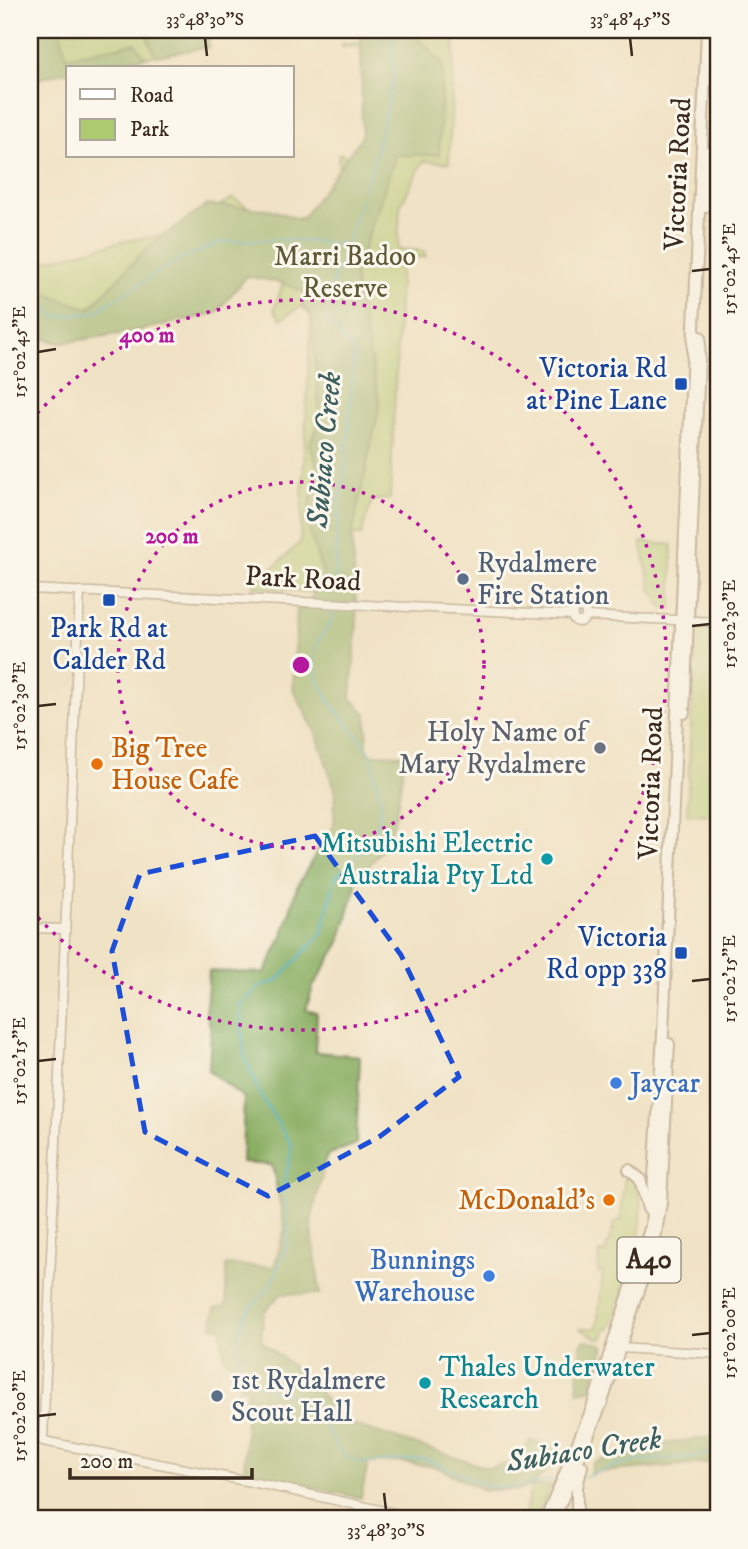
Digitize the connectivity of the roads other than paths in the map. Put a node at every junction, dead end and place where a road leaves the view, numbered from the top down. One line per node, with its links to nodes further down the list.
1 (707, 30): 5 (highway, Victoria Road / A40)
2 (714, 30): 5 (highway, Victoria Road / A40)
3 (30, 589): 4 (street, Park Road)
4 (80, 591): 5 (street, Park Road); 8 (street)
5 (684, 620): 6 (street); 10 (highway, Victoria Road / A40); 11 (highway, Victoria Road / A40)
6 (718, 622)
7 (30, 928): 8 (street)
8 (65, 929): 15 (street)
9 (629, 1170): 10 (highway)
10 (651, 1226): 11 (highway, Victoria Road / A40)
11 (616, 1347): 12 (street); 13 (highway, Victoria Road / A40); 13 (highway, Victoria Road / A40)
12 (718, 1354)
13 (574, 1468): 14 (highway, Victoria Road / A40); 18 (highway)
14 (560, 1493): 16 (highway, Victoria Road / A40); 17 (highway, Victoria Road / A40)
15 (421, 1519)
16 (545, 1519)
17 (554, 1519)
18 (577, 1519)

